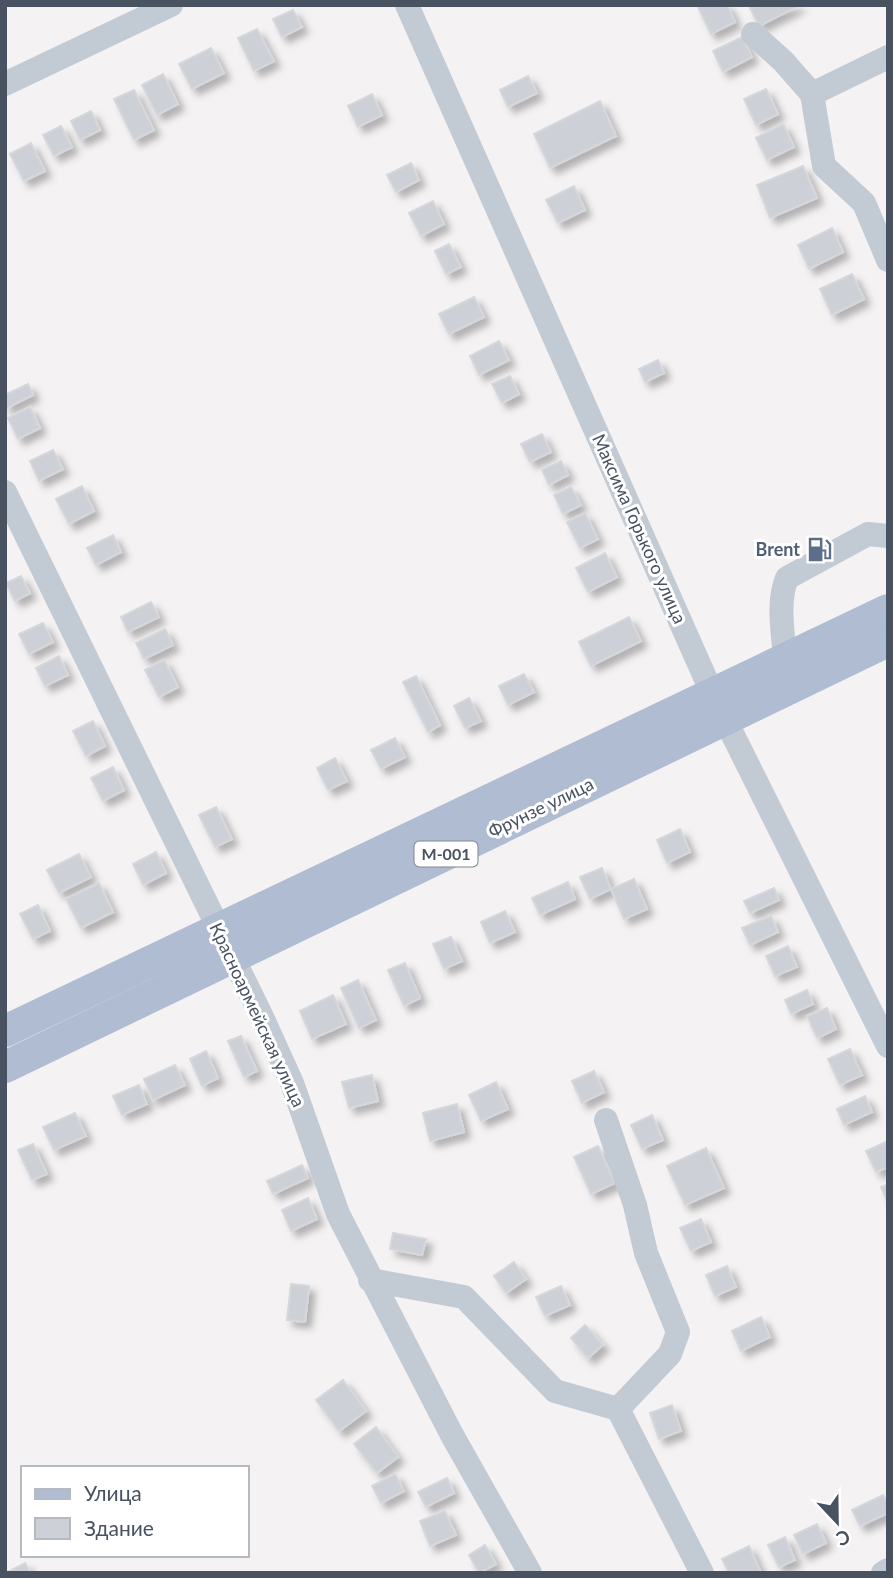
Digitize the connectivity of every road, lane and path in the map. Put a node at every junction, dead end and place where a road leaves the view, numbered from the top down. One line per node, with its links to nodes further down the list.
1 (170, 5): 5 (street)
2 (407, 5): 13 (street, Максима Горького улица)
3 (753, 34): 6 (street)
4 (888, 57): 6 (street)
5 (5, 84)
6 (812, 94): 7 (street)
7 (888, 260)
8 (5, 492): 14 (street, Красноармейская улица)
9 (888, 536): 12 (street)
10 (888, 610): 12 (main road, Фрунзе улица / M-001)
11 (888, 641): 13 (main road, Фрунзе улица / M-001)
12 (785, 658): 13 (main road, Фрунзе улица / M-001)
13 (718, 706): 14 (main road, Фрунзе улица / M-001); 15 (main road, Фрунзе улица / M-001); 17 (street, Максима Горького улица)
14 (217, 929): 15 (street, Красноармейская улица); 16 (main road, Фрунзе улица / M-001)
15 (232, 958): 18 (main road, Фрунзе улица / M-001); 20 (street, Красноармейская улица)
16 (5, 1031)
17 (888, 1046)
18 (5, 1068)
19 (606, 1120): 21 (street)
20 (370, 1280): 21 (street); 23 (street, Красноармейская улица)
21 (618, 1409): 24 (street)
22 (888, 1570): 25 (street)
23 (530, 1573)
24 (702, 1573)
25 (883, 1573)

